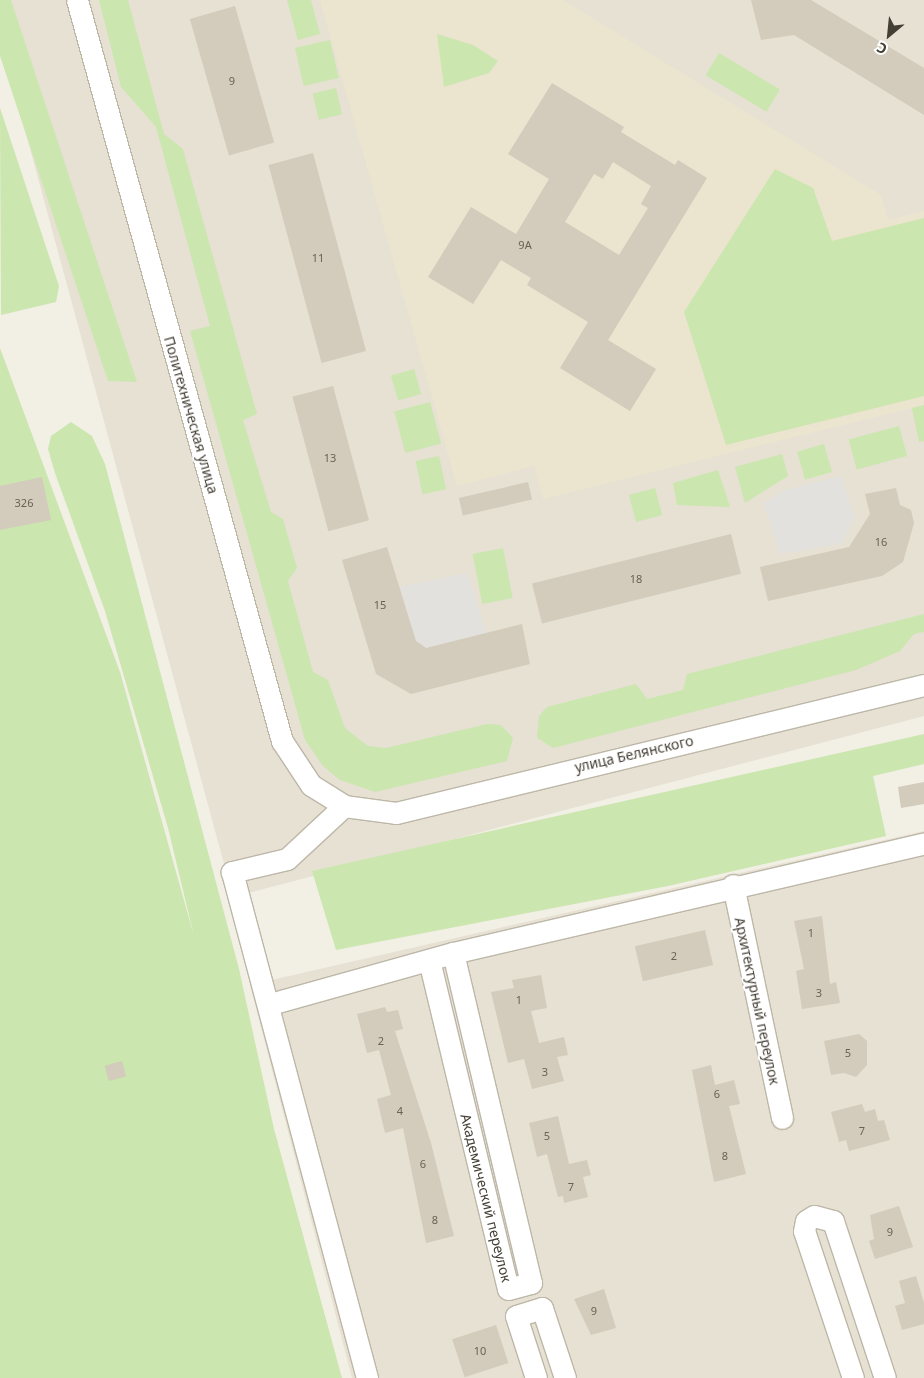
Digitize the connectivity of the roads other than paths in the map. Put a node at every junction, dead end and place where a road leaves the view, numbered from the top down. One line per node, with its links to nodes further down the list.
1 (77, 0): 3 (street, Политехническая улица)
2 (924, 685): 3 (street, улица Белянского)
3 (344, 806): 8 (street)
4 (924, 843): 5 (street)
5 (733, 885): 6 (street); 9 (street, Архитектурный переулок)
6 (453, 953): 7 (street); 7 (street, Академический переулок)
7 (429, 960): 8 (street)
8 (270, 1004): 10 (street)
9 (782, 1118)
10 (367, 1378)
11 (536, 1378): 12 (street)
12 (565, 1378)
13 (853, 1378): 14 (street)
14 (885, 1378)

